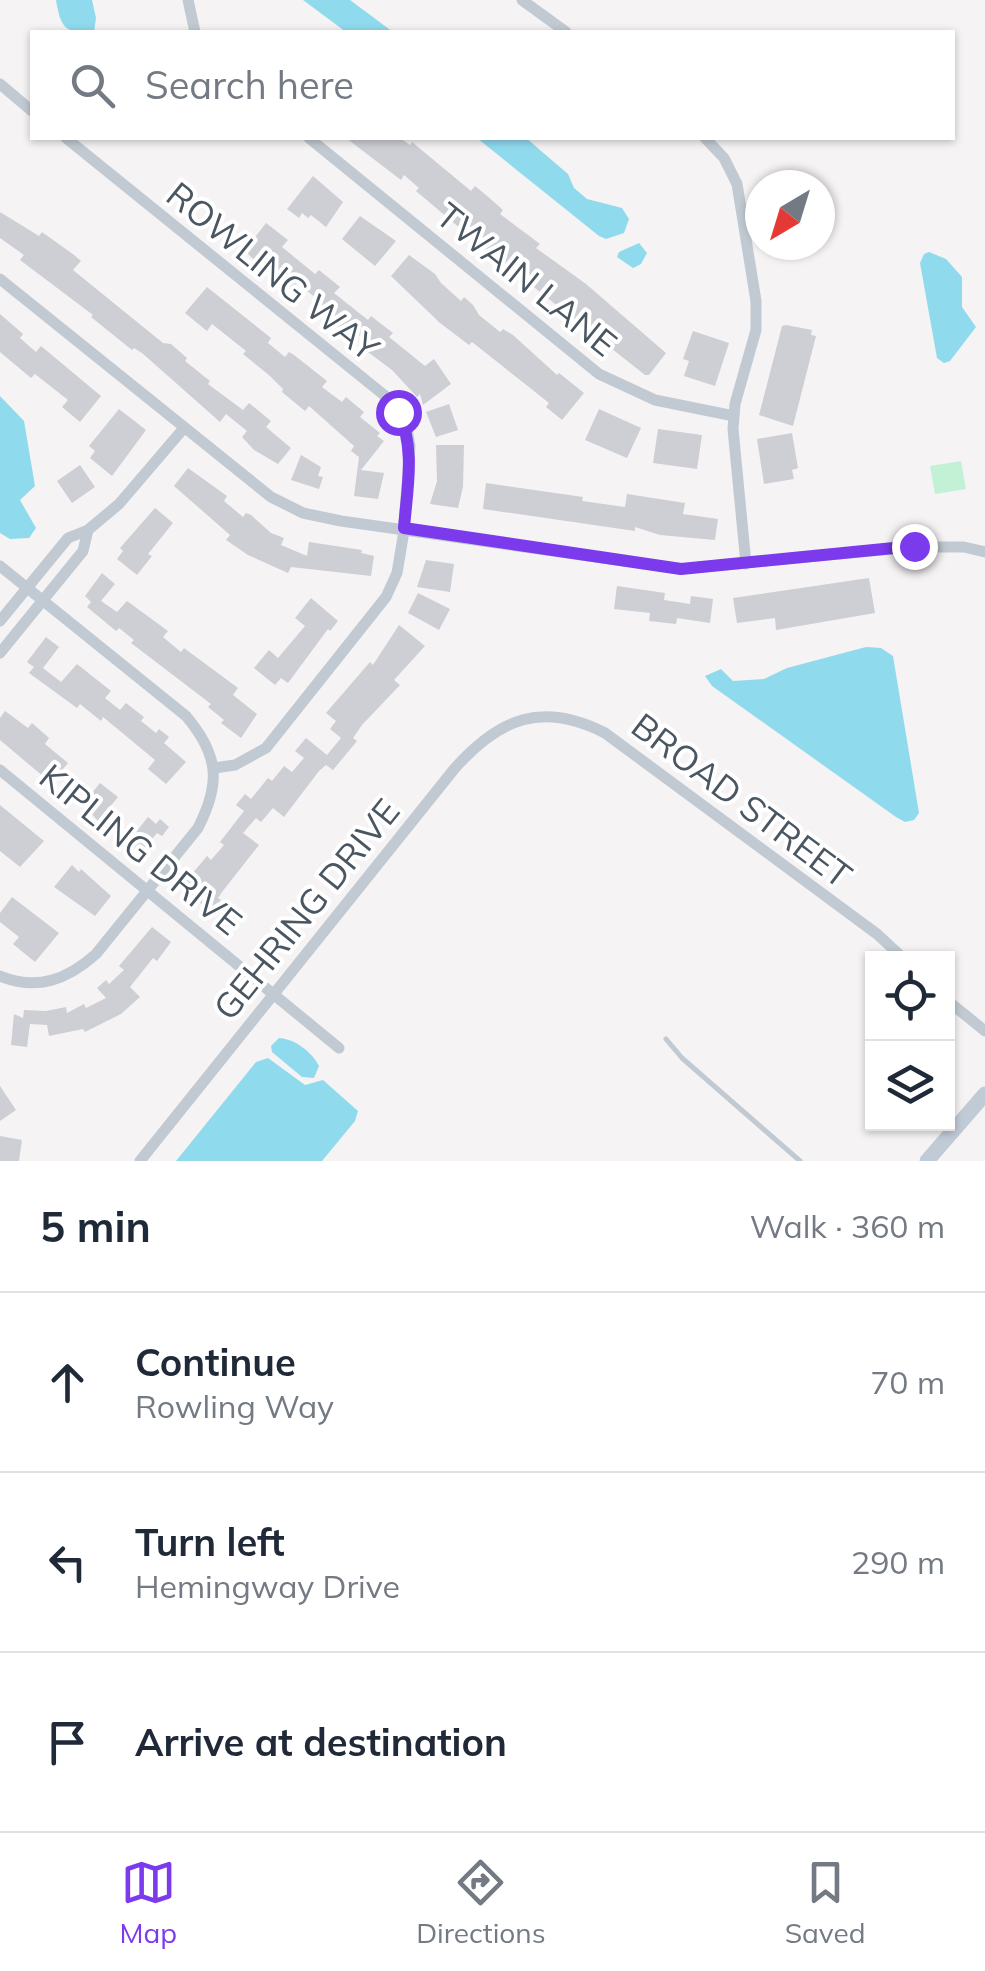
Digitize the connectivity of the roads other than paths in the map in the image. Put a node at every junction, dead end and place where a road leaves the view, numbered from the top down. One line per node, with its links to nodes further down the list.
1 (188, 0): 3 (street)
2 (526, 1): 4 (street)
3 (195, 30)
4 (563, 30)
5 (0, 84): 6 (street)
6 (30, 108)
7 (68, 140): 13 (street, ROWLING WAY)
8 (311, 140): 11 (street, TWAIN LANE)
9 (707, 140): 11 (street)
10 (0, 279): 12 (street)
11 (734, 416): 16 (street)
12 (184, 428): 13 (street); 14 (street)
13 (404, 528): 16 (street); 23 (street, ROWLING WAY)
14 (88, 530): 18 (street); 19 (street)
15 (985, 552): 16 (street)
16 (746, 564)
17 (0, 566): 18 (street)
18 (27, 588): 19 (street); 20 (street)
19 (42, 600): 21 (street); 23 (street)
20 (0, 621)
21 (0, 653)
22 (534, 716): 26 (street, BROAD STREET); 28 (street, GEHRING DRIVE)
23 (214, 768): 25 (street)
24 (0, 770): 25 (street, KIPLING DRIVE)
25 (148, 890): 27 (street); 28 (street, KIPLING DRIVE)
26 (895, 951)
27 (0, 976)
28 (273, 993): 32 (street, KIPLING DRIVE); 34 (street, GEHRING DRIVE)
29 (955, 1007): 30 (street)
30 (985, 1031)
31 (666, 1039): 35 (lane)
32 (339, 1048)
33 (985, 1094): 36 (main road)
34 (140, 1161)
35 (800, 1161)
36 (927, 1161)

